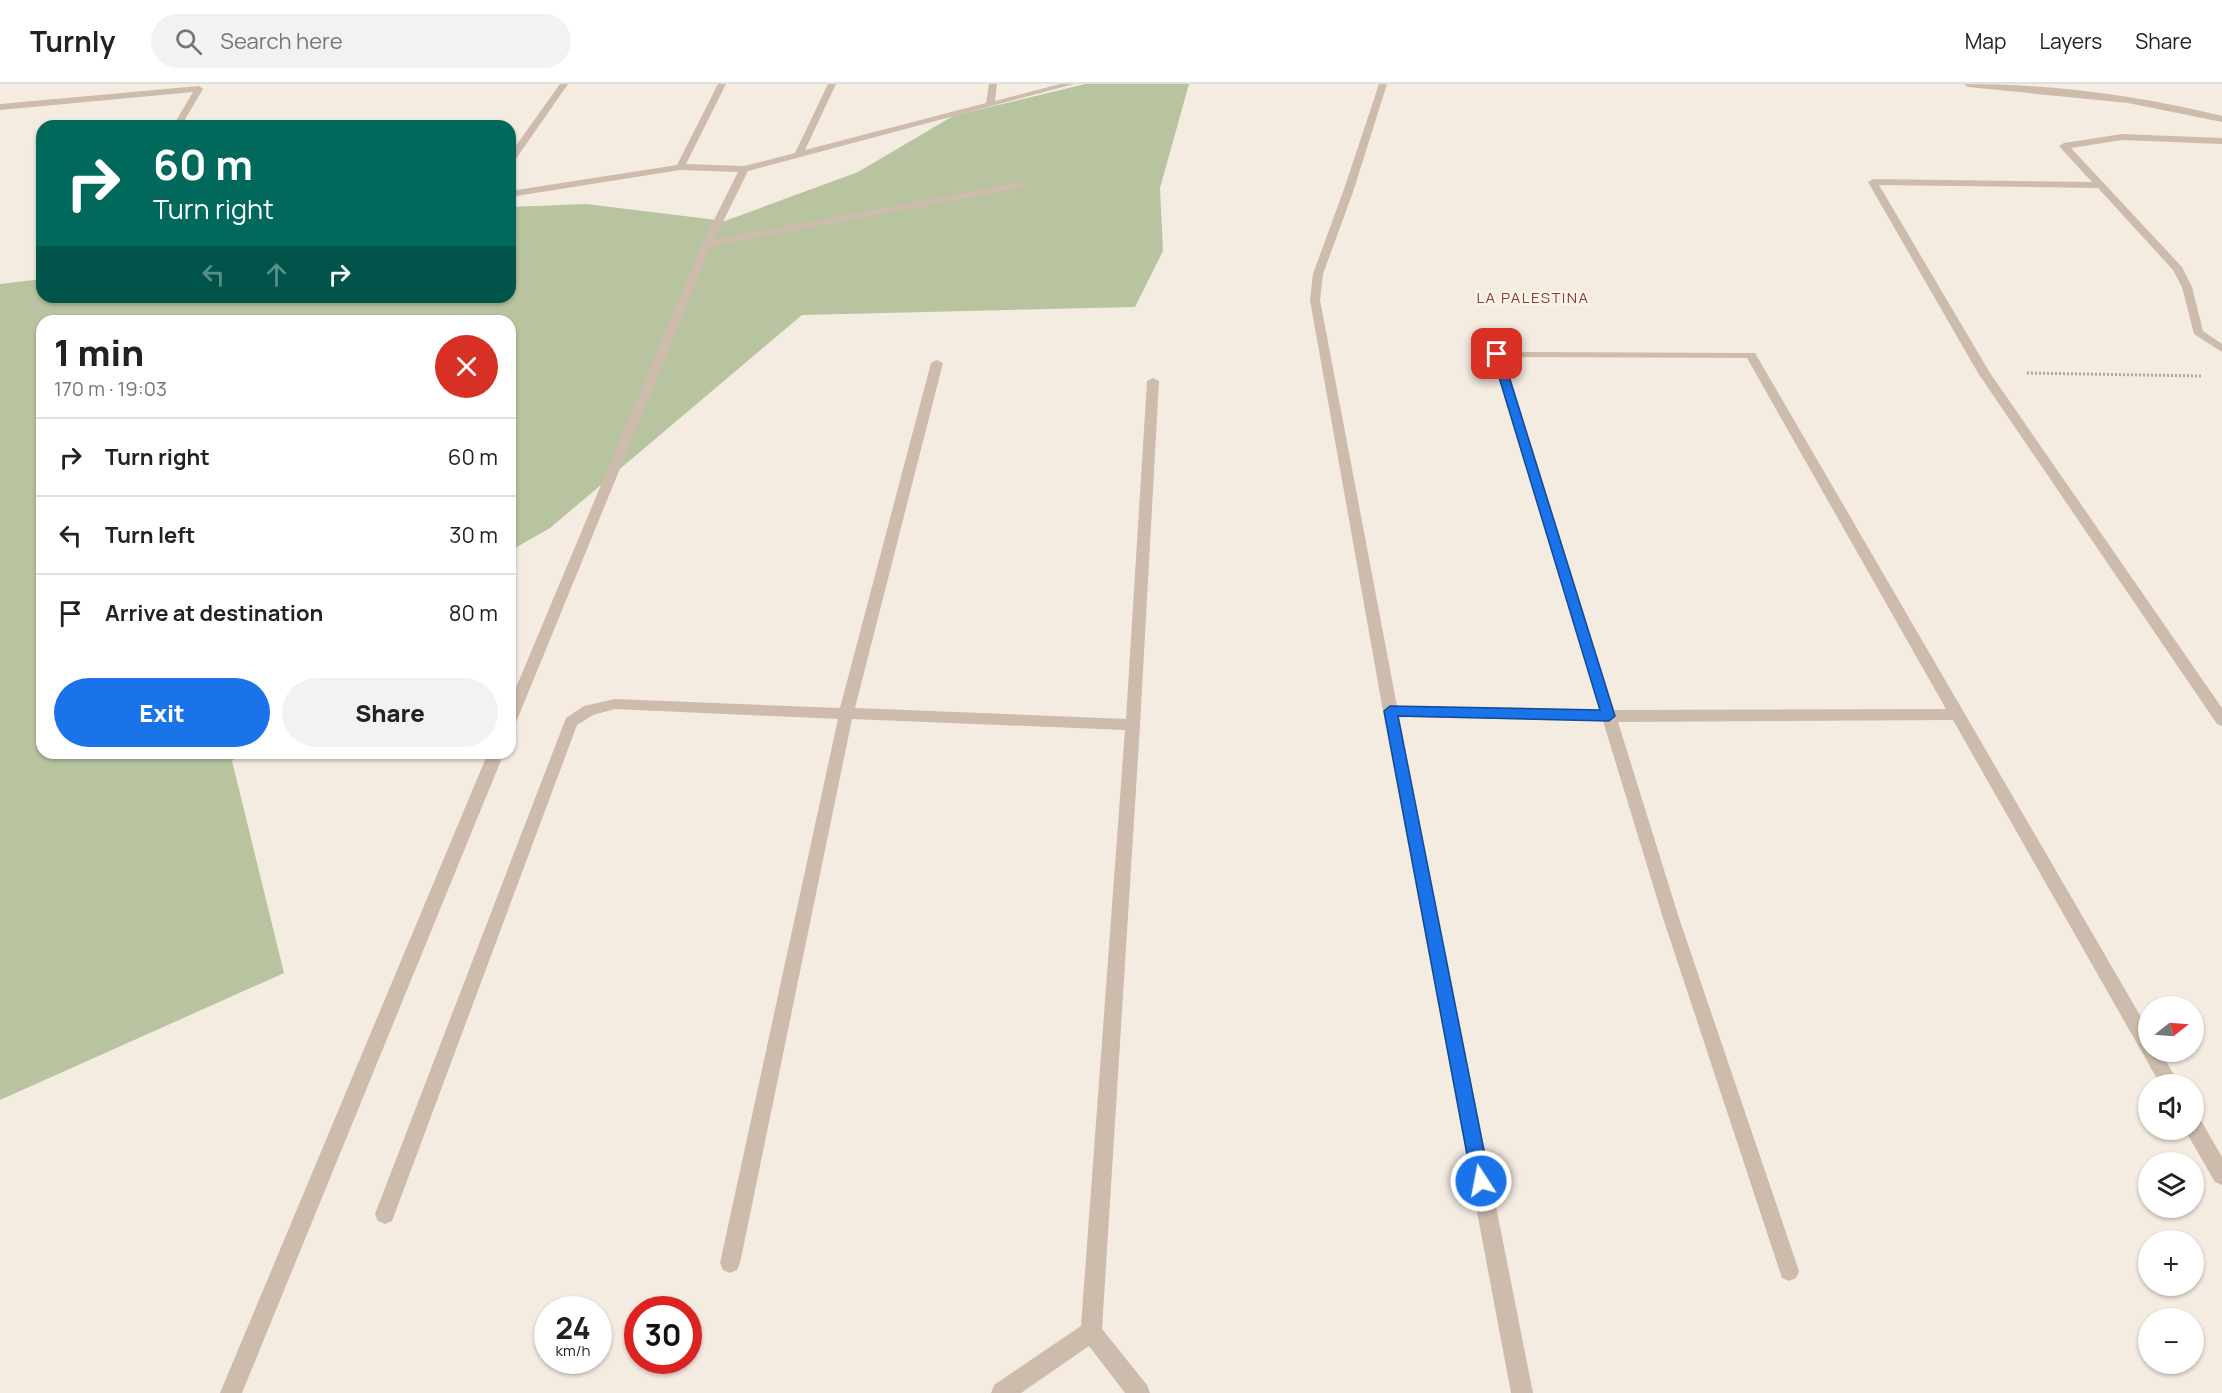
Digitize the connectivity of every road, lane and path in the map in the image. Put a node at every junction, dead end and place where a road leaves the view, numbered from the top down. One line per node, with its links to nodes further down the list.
1 (564, 84): 13 (street)
2 (722, 84): 15 (street)
3 (832, 84): 14 (street)
4 (993, 84): 8 (street)
5 (1070, 84): 8 (street)
6 (1383, 84): 27 (street)
7 (1968, 84): 10 (street)
8 (990, 104): 14 (street)
9 (0, 107): 11 (street)
10 (2222, 119)
11 (181, 120)
12 (2222, 141): 18 (street)
13 (516, 152)
14 (799, 154): 16 (street)
15 (680, 166): 16 (street); 19 (street)
16 (744, 169): 20 (street)
17 (1022, 185): 20 (street)
18 (2102, 185): 21 (street); 23 (street)
19 (516, 193)
20 (707, 244): 26 (street)
21 (2222, 349)
22 (937, 363): 28 (street)
23 (1984, 373): 24 (path); 31 (street)
24 (2210, 376)
25 (1153, 381): 32 (street)
26 (516, 706)
27 (1390, 711): 30 (street); 44 (street)
28 (846, 714): 32 (street); 37 (street); 38 (street)
29 (1958, 714): 30 (street); 30 (street); 34 (street)
30 (1609, 716): 39 (street)
31 (2222, 720)
32 (1133, 726): 40 (street)
33 (494, 759): 41 (street)
34 (2138, 1029)
35 (2202, 1140): 36 (street)
36 (2222, 1175)
37 (385, 1214)
38 (730, 1263)
39 (1789, 1271)
40 (1091, 1332): 42 (street); 43 (street)
41 (231, 1393)
42 (1002, 1393)
43 (1139, 1393)
44 (1522, 1393)

